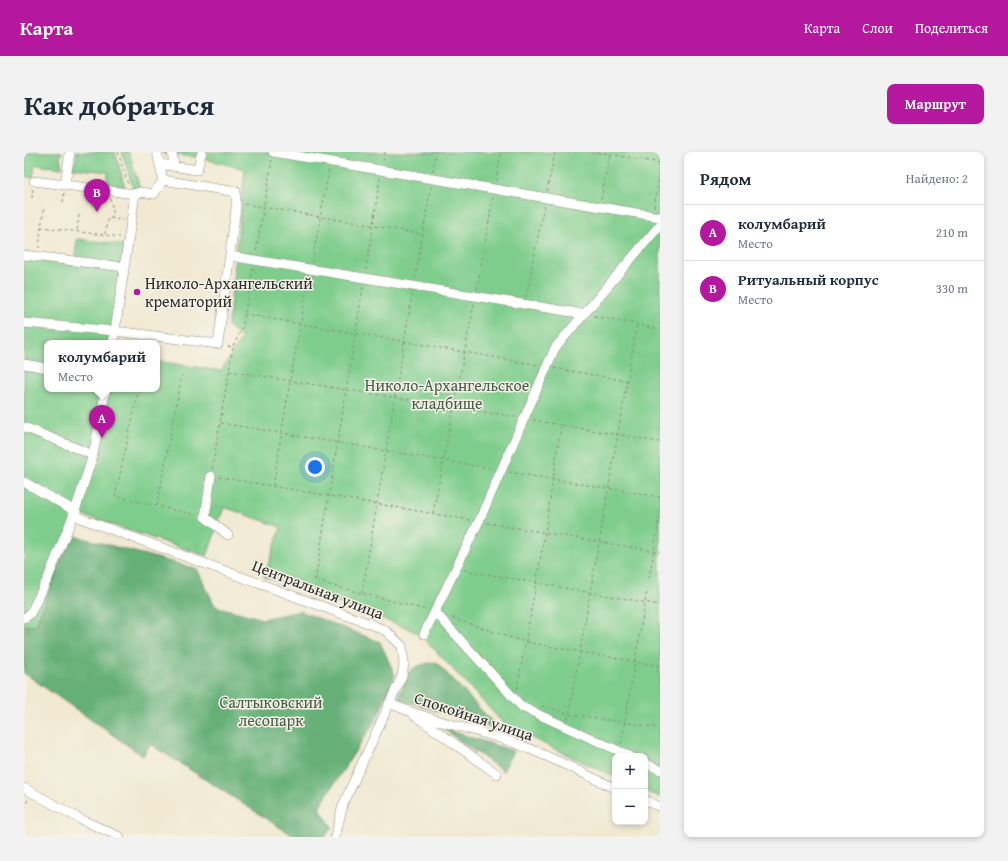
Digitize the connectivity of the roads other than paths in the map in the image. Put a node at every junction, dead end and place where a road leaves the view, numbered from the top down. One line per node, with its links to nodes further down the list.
1 (70, 152): 10 (street)
2 (157, 152): 6 (street)
3 (172, 152): 7 (street)
4 (202, 152): 7 (street)
5 (273, 152): 12 (street)
6 (160, 164): 7 (street); 9 (street)
7 (174, 166)
8 (34, 180): 10 (street)
9 (163, 180): 11 (street); 15 (street)
10 (65, 184): 11 (street)
11 (132, 193): 16 (street)
12 (656, 216)
13 (660, 225): 17 (street)
14 (24, 255): 16 (street)
15 (230, 256): 17 (street); 19 (street)
16 (124, 267): 19 (street)
17 (584, 314): 30 (street)
18 (24, 323): 19 (street)
19 (115, 331): 20 (street)
20 (114, 340)
21 (24, 364): 22 (street)
22 (44, 367)
23 (105, 392): 25 (street)
24 (24, 427): 25 (street)
25 (93, 455): 28 (street)
26 (211, 476): 29 (street)
27 (24, 482): 28 (street, Центральная улица)
28 (75, 511): 31 (street); 33 (street, Центральная улица)
29 (228, 535)
30 (435, 612): 32 (street); 35 (street)
31 (24, 618)
32 (424, 634)
33 (389, 703): 34 (street, Спокойная улица); 44 (street, Центральная улица)
34 (409, 712): 38 (street); 39 (street, Спокойная улица)
35 (622, 753)
36 (648, 764): 37 (street)
37 (660, 770)
38 (497, 774)
39 (612, 787)
40 (27, 790): 43 (street)
41 (648, 801): 42 (street)
42 (660, 807)
43 (114, 836)
44 (335, 837)

